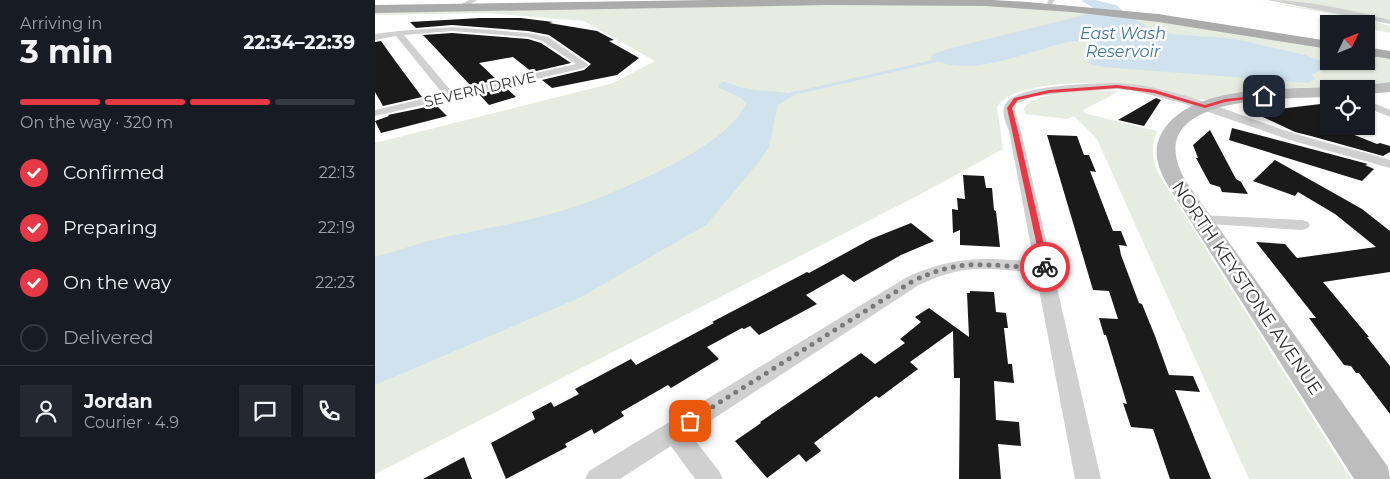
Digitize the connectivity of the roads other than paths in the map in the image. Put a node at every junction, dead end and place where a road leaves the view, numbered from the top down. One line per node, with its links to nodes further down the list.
1 (690, 0): 5 (main road)
2 (1008, 0): 4 (main road)
3 (1270, 0): 8 (street)
4 (1051, 3): 5 (main road); 11 (main road); 12 (main road)
5 (466, 4): 6 (main road); 7 (main road)
6 (375, 6)
7 (375, 10)
8 (1390, 22)
9 (398, 33): 10 (street); 20 (street); 20 (street, SEVERN DRIVE)
10 (375, 37)
11 (1320, 39)
12 (1320, 43)
13 (1375, 48): 14 (main road)
14 (1390, 50)
15 (1375, 52): 16 (main road)
16 (1390, 55)
17 (1390, 87): 18 (street)
18 (1375, 89)
19 (1320, 93): 21 (street, NORTH KEYSTONE AVENUE)
20 (450, 96): 23 (street, SEVERN DRIVE)
21 (1205, 106): 25 (street); 26 (street, NORTH KEYSTONE AVENUE); 28 (street)
22 (1375, 107): 24 (street)
23 (375, 113)
24 (1390, 114)
25 (1390, 164)
26 (1201, 220): 27 (street); 33 (street, NORTH KEYSTONE AVENUE)
27 (1302, 224)
28 (1045, 268): 29 (street); 32 (street)
29 (674, 431): 30 (street); 31 (street)
30 (598, 479)
31 (710, 479)
32 (1088, 479)
33 (1375, 479)

